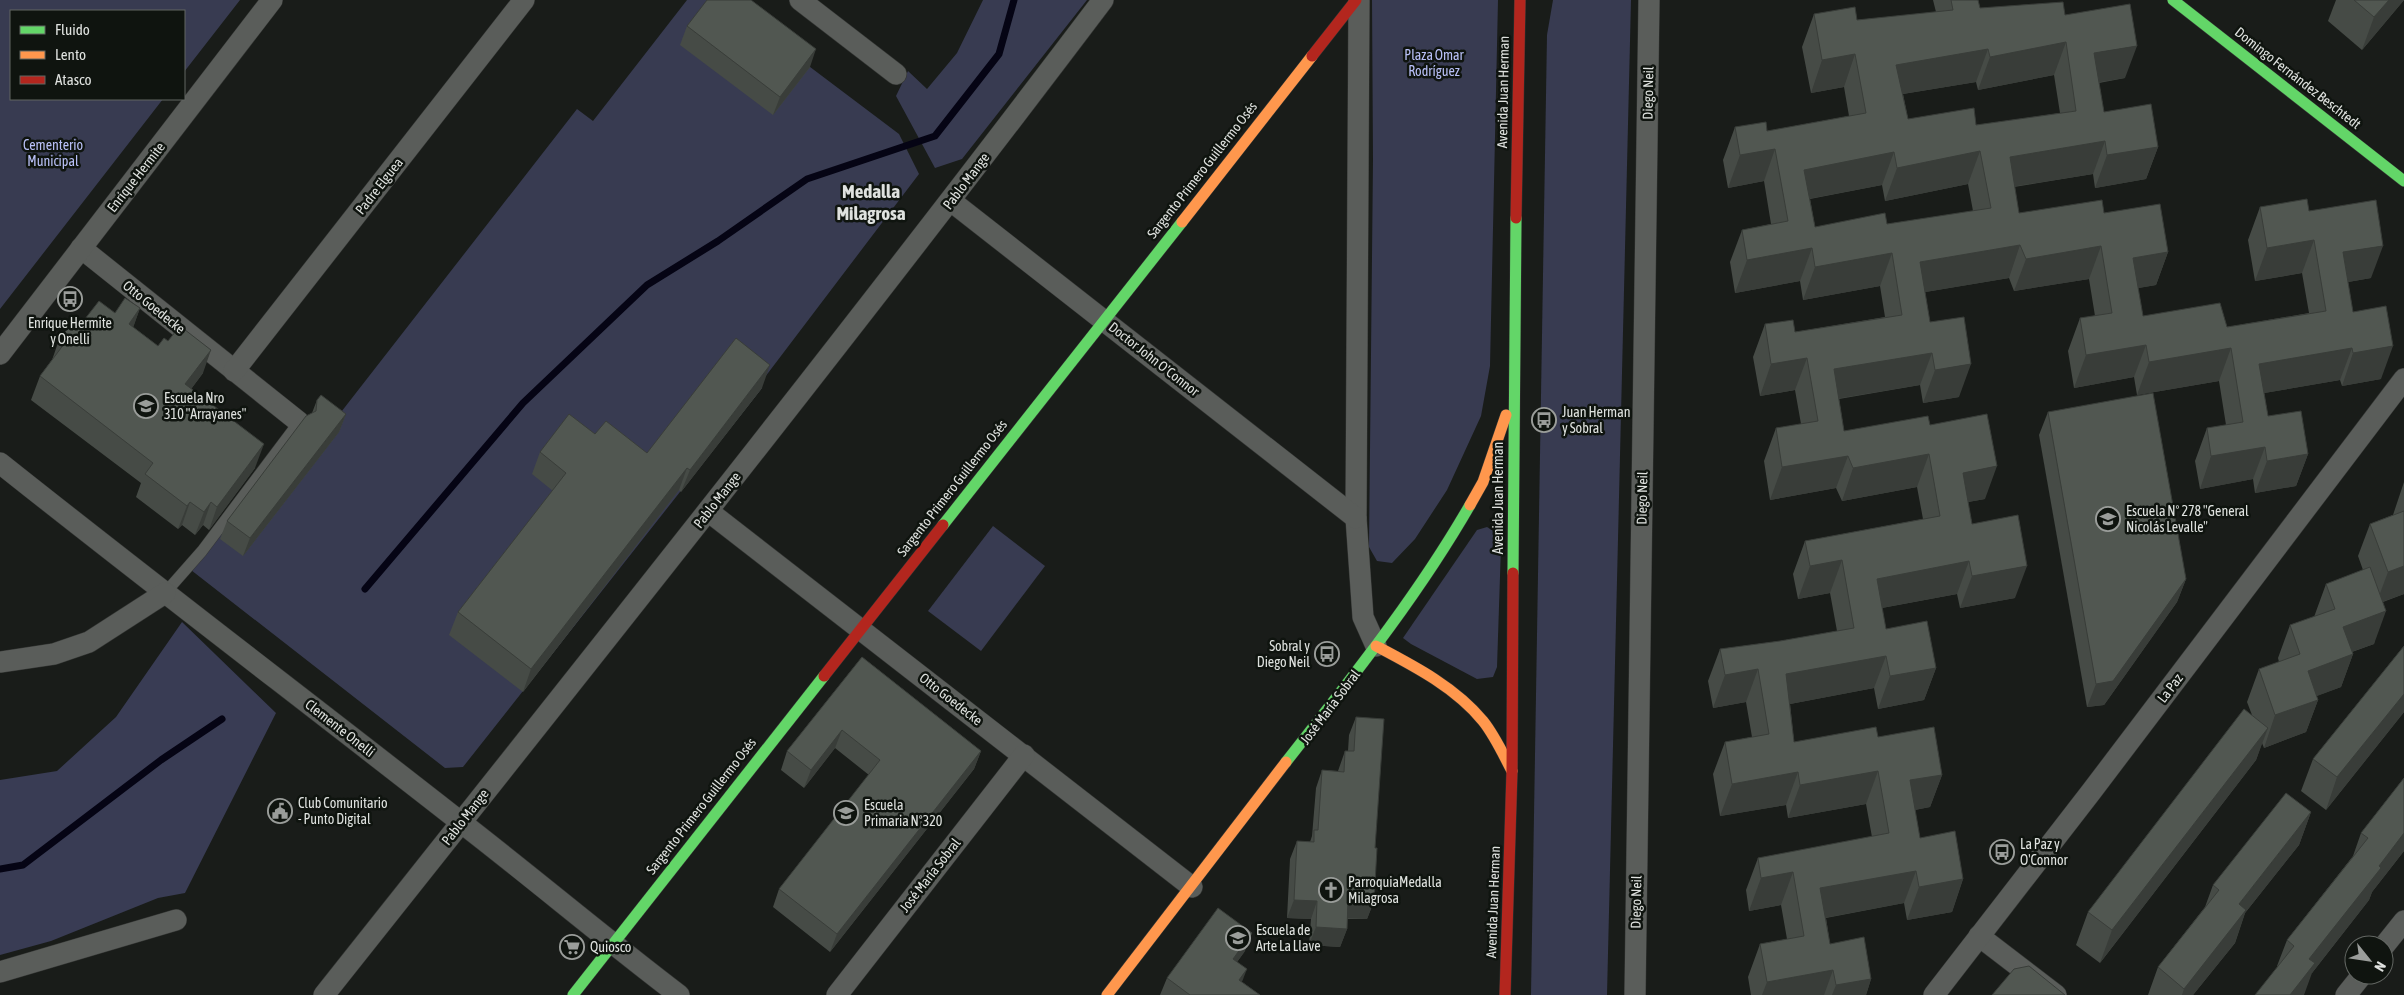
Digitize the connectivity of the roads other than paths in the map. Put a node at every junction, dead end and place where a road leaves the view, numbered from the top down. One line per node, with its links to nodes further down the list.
1 (272, 0): 12 (street, Enrique Hermite)
2 (524, 0): 15 (street, Padre Elguea)
3 (800, 0): 9 (street)
4 (1103, 0): 11 (street, Pablo Mange)
5 (1357, 0): 13 (main road, Sargento Primero Guillermo Osés); 21 (street)
6 (1520, 0): 17 (main road, Avenida Juan Herman)
7 (1649, 0): 43 (street, Diego Neil)
8 (2173, 0): 10 (main road, Domingo Fernández Beschtedt)
9 (896, 74)
10 (2404, 180)
11 (951, 201): 13 (street, Doctor John O'Connor); 20 (street, Pablo Mange)
12 (81, 248): 14 (street, Enrique Hermite); 15 (street, Otto Goedecke)
13 (1103, 320): 21 (street, Doctor John O'Connor); 23 (main road, Sargento Primero Guillermo Osés)
14 (0, 354)
15 (234, 371): 18 (street, Otto Goedecke)
16 (2404, 379): 33 (street, La Paz)
17 (1513, 394): 24 (main road, José María Sobral); 27 (main road, Avenida Juan Herman)
18 (299, 422): 22 (lane)
19 (0, 463): 22 (street, Clemente Onelli)
20 (708, 511): 23 (street, Otto Goedecke); 28 (street, Pablo Mange)
21 (1356, 518): 24 (street)
22 (165, 593): 25 (street); 28 (street, Clemente Onelli)
23 (860, 628): 26 (street, Otto Goedecke); 34 (main road, Sargento Primero Guillermo Osés)
24 (1376, 646): 27 (main road); 29 (main road, José María Sobral)
25 (0, 662)
26 (1024, 755): 29 (street, Otto Goedecke); 40 (street, José María Sobral)
27 (1512, 771): 42 (main road, Avenida Juan Herman)
28 (461, 822): 34 (street, Clemente Onelli); 37 (street, Pablo Mange)
29 (1192, 887): 41 (main road, José María Sobral)
30 (176, 920): 35 (street)
31 (2404, 920): 32 (street)
32 (2392, 935)
33 (1979, 936): 44 (street, La Paz); 45 (street)
34 (612, 944): 38 (main road, Sargento Primero Guillermo Osés); 39 (street, Clemente Onelli)
35 (0, 972)
36 (2354, 985): 46 (street)
37 (324, 995)
38 (573, 995)
39 (679, 995)
40 (836, 995)
41 (1106, 995)
42 (1505, 995)
43 (1635, 995)
44 (1934, 995)
45 (2056, 995)
46 (2346, 995)

